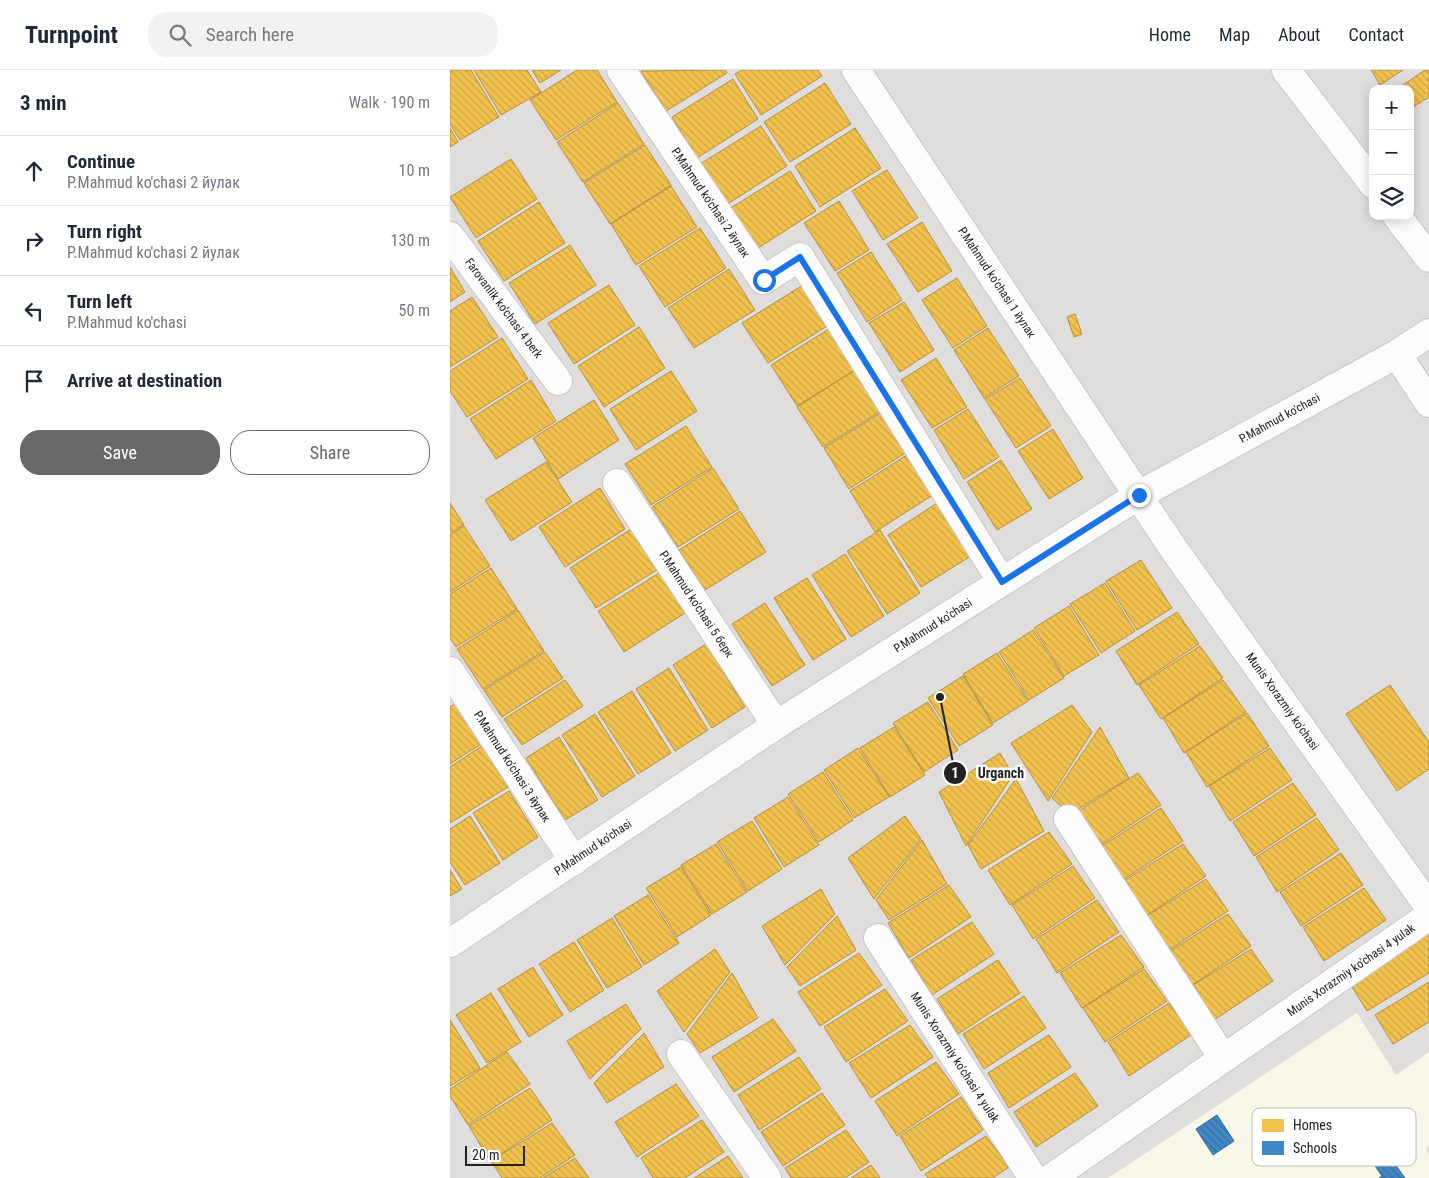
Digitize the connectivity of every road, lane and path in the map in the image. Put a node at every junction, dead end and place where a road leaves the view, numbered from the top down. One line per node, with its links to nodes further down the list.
1 (621, 70): 14 (street, P.Mahmud ko'chasi 2 йулак)
2 (856, 70): 13 (street, P.Mahmud ko'chasi 1 йулак)
3 (1286, 70): 4 (street)
4 (1369, 179)
5 (1400, 220): 7 (street)
6 (450, 236): 10 (street, Farovanlik ko'chasi 4 berk)
7 (1429, 258)
8 (1429, 333): 9 (street, P.Mahmud ko'chasi)
9 (1397, 354): 11 (street); 13 (street, P.Mahmud ko'chasi)
10 (558, 381)
11 (1429, 403)
12 (617, 483): 16 (street, P.Mahmud ko'chasi 5 берк)
13 (1139, 495): 14 (street, P.Mahmud ko'chasi); 19 (street, Munis Xorazmiy ko'chasi)
14 (1002, 582): 16 (street, P.Mahmud ko'chasi)
15 (450, 671): 18 (street, P.Mahmud ko'chasi 3 йулак)
16 (776, 725): 18 (street, P.Mahmud ko'chasi)
17 (1068, 820): 24 (street)
18 (574, 861): 22 (street, P.Mahmud ko'chasi)
19 (1429, 907)
20 (1429, 916): 24 (street, Munis Xorazmiy ko'chasi 4 yulak)
21 (878, 938): 26 (street, Munis Xorazmiy ko'chasi 4 yulak)
22 (450, 943)
23 (680, 1054): 25 (street)
24 (1224, 1058): 27 (street, Munis Xorazmiy ko'chasi 4 yulak)
25 (766, 1178)
26 (1033, 1178)
27 (1051, 1178)

